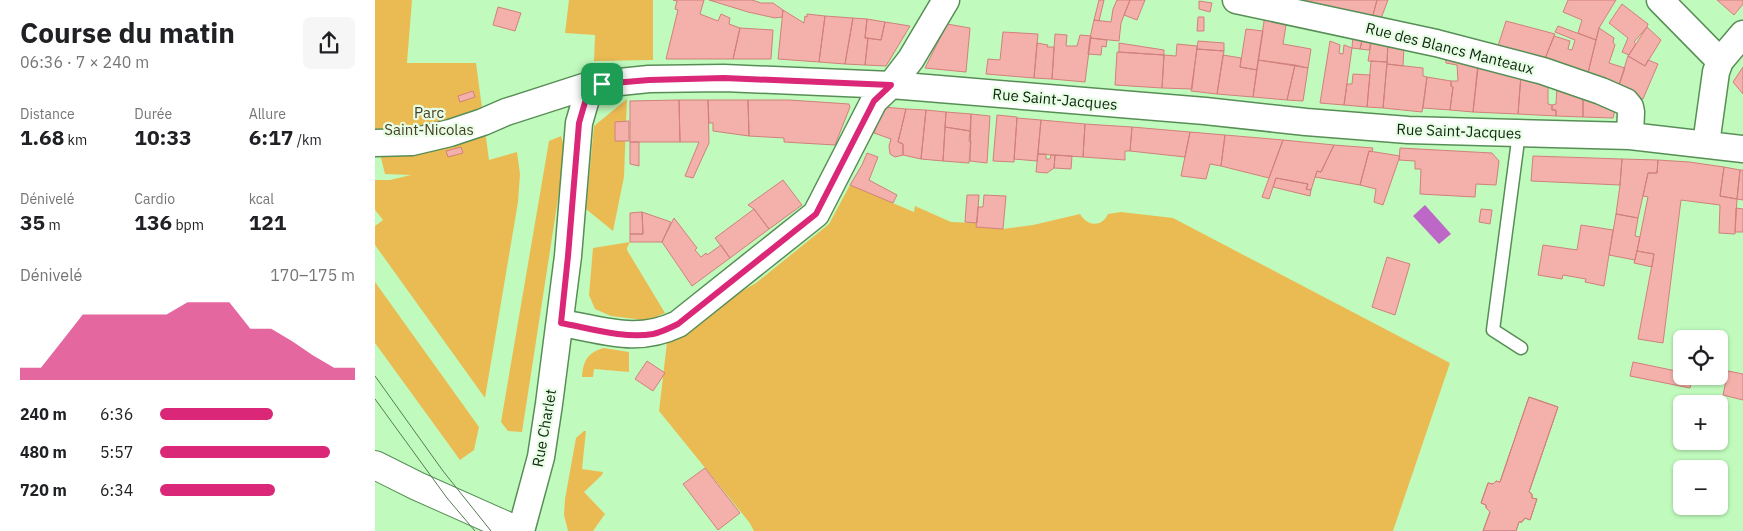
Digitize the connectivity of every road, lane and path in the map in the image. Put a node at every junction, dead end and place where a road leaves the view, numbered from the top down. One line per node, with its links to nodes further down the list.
1 (946, 0): 7 (street)
2 (1236, 0): 9 (street, Rue des Blancs Manteaux)
3 (1660, 0): 5 (street)
4 (1743, 34): 5 (street)
5 (1719, 61): 11 (street)
6 (590, 85): 7 (street, Rue Saint-Jacques); 10 (street, Rue Saint-Jacques); 13 (street, Rue Charlet)
7 (891, 85): 8 (street, Rue Saint-Jacques); 13 (street)
8 (1519, 133): 9 (street, Rue Saint-Jacques); 14 (lane)
9 (1630, 136): 11 (street, Rue Saint-Jacques)
10 (375, 143)
11 (1706, 144): 12 (street, Rue Saint-Jacques)
12 (1743, 149)
13 (561, 323): 16 (street, Rue Charlet)
14 (1521, 348)
15 (375, 464): 16 (street)
16 (519, 531)

